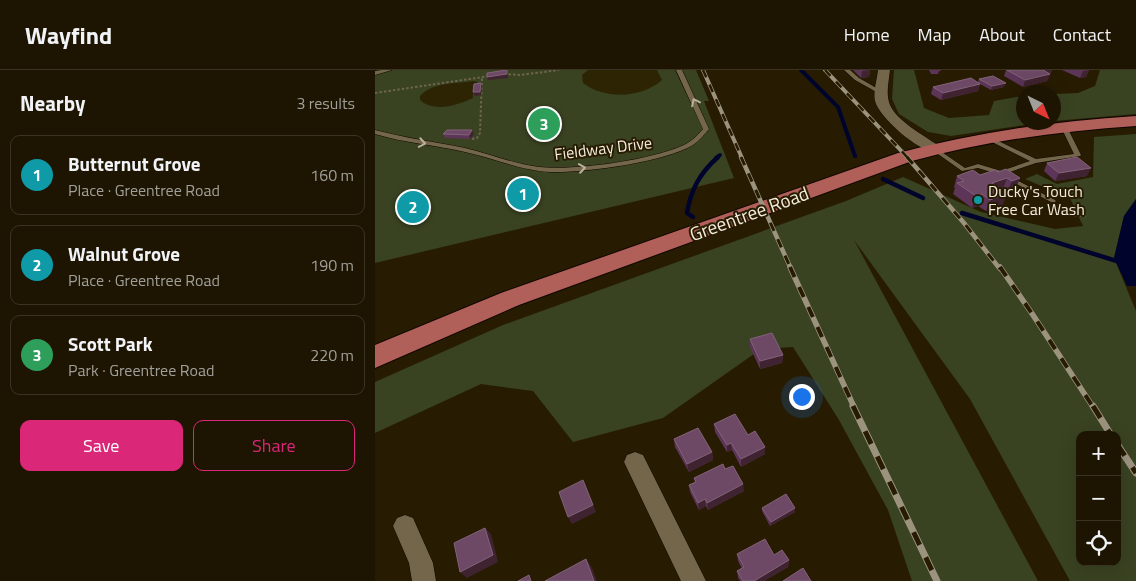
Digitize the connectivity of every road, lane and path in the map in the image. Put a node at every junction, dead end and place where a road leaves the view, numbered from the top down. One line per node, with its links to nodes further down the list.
1 (389, 70): 8 (lane)
2 (546, 70): 7 (path)
3 (559, 70): 7 (path)
4 (679, 70): 19 (lane, Fieldway Drive, one-way to 4)
5 (847, 70): 13 (lane)
6 (884, 70): 13 (street)
7 (541, 72): 9 (path)
8 (375, 73)
9 (502, 74)
10 (495, 75): 11 (path)
11 (482, 77): 12 (path); 19 (path)
12 (375, 93)
13 (882, 93): 18 (street)
14 (1131, 122): 15 (main road, Greentree Road)
15 (1064, 127): 17 (main road, Greentree Road); 20 (lane)
16 (375, 132): 19 (lane, Fieldway Drive, one-way to 19)
17 (988, 138): 18 (main road, Greentree Road); 20 (lane)
18 (934, 148): 21 (lane); 25 (main road, Greentree Road)
19 (456, 149)
20 (1035, 162): 21 (lane)
21 (1001, 173): 22 (lane)
22 (1053, 201)
23 (1074, 215): 24 (path)
24 (1086, 216)
25 (375, 356)
26 (635, 462): 29 (street)
27 (405, 526): 28 (street)
28 (424, 581)
29 (693, 581)

